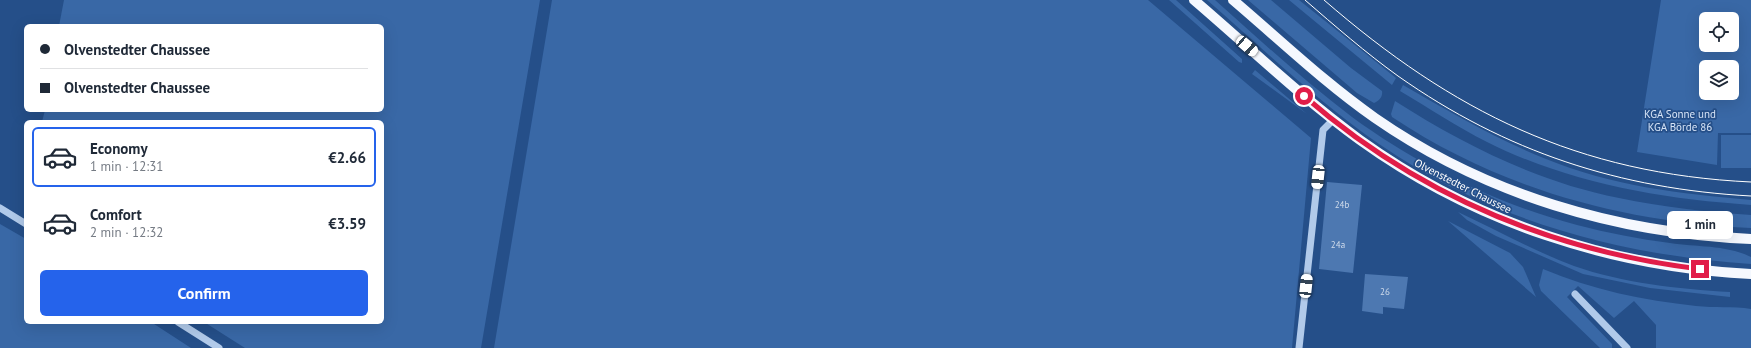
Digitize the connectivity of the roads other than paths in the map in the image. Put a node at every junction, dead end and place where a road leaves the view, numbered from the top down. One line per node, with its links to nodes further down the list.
1 (1194, 0): 3 (main road, Olvenstedter Chaussee)
2 (1234, 0): 6 (main road, Olvenstedter Chaussee)
3 (1333, 120): 7 (main road, Olvenstedter Chaussee); 11 (street)
4 (0, 208): 5 (street)
5 (24, 223)
6 (1751, 239)
7 (1751, 274)
8 (1574, 294): 12 (street)
9 (181, 324): 10 (street)
10 (219, 348)
11 (1299, 348)
12 (1627, 348)

